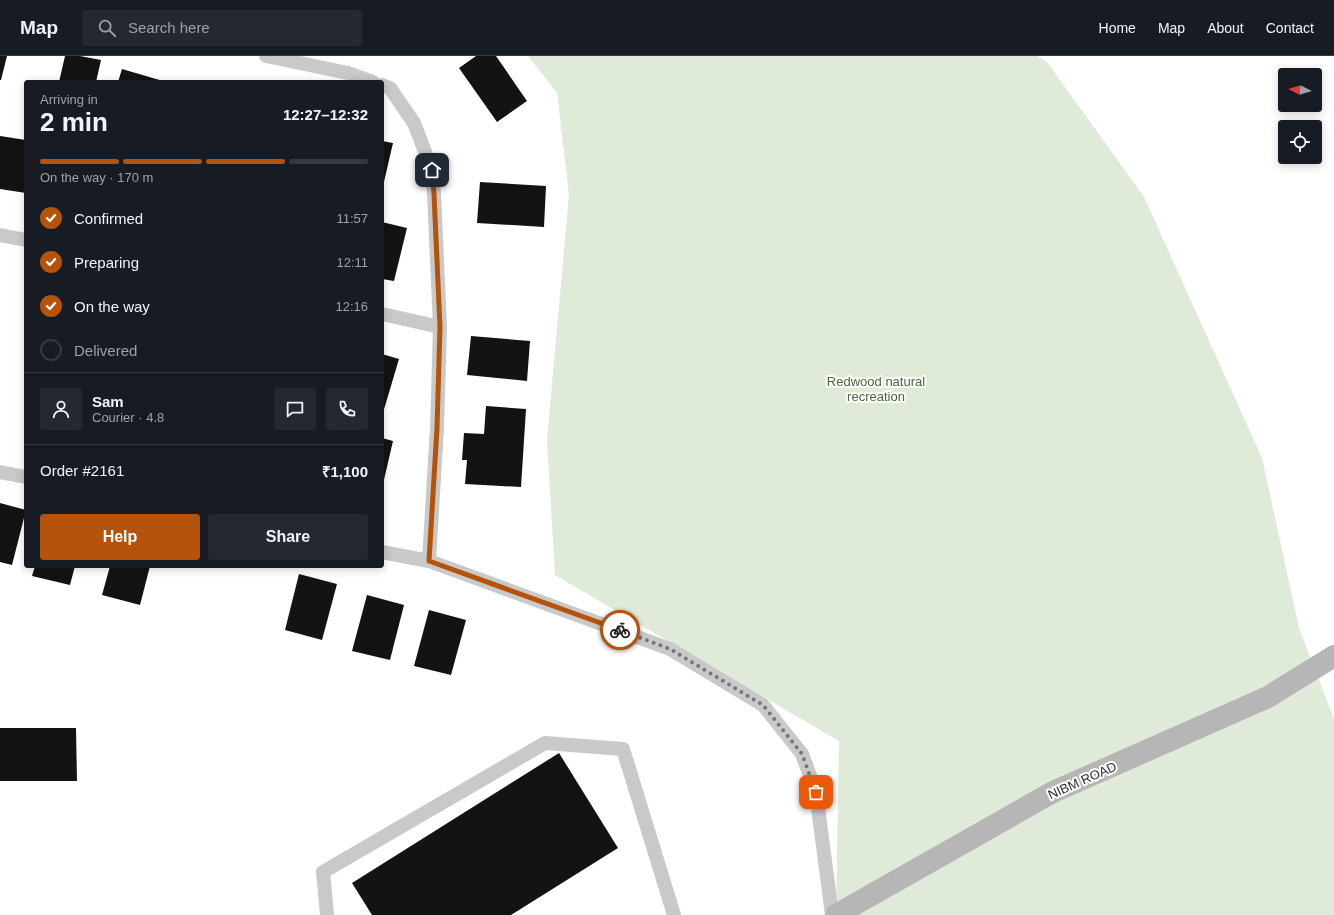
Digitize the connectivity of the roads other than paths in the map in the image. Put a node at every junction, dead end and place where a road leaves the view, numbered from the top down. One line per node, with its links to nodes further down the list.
1 (266, 56): 2 (lane)
2 (367, 80)
3 (384, 86): 7 (lane)
4 (0, 235): 5 (lane)
5 (24, 240)
6 (384, 314): 7 (lane)
7 (440, 327): 11 (lane)
8 (0, 472): 9 (lane)
9 (24, 477)
10 (384, 552): 11 (lane)
11 (429, 561): 15 (lane)
12 (1334, 656): 16 (main road, NIBM ROAD)
13 (327, 915): 14 (lane)
14 (674, 915)
15 (832, 915)
16 (836, 915)

